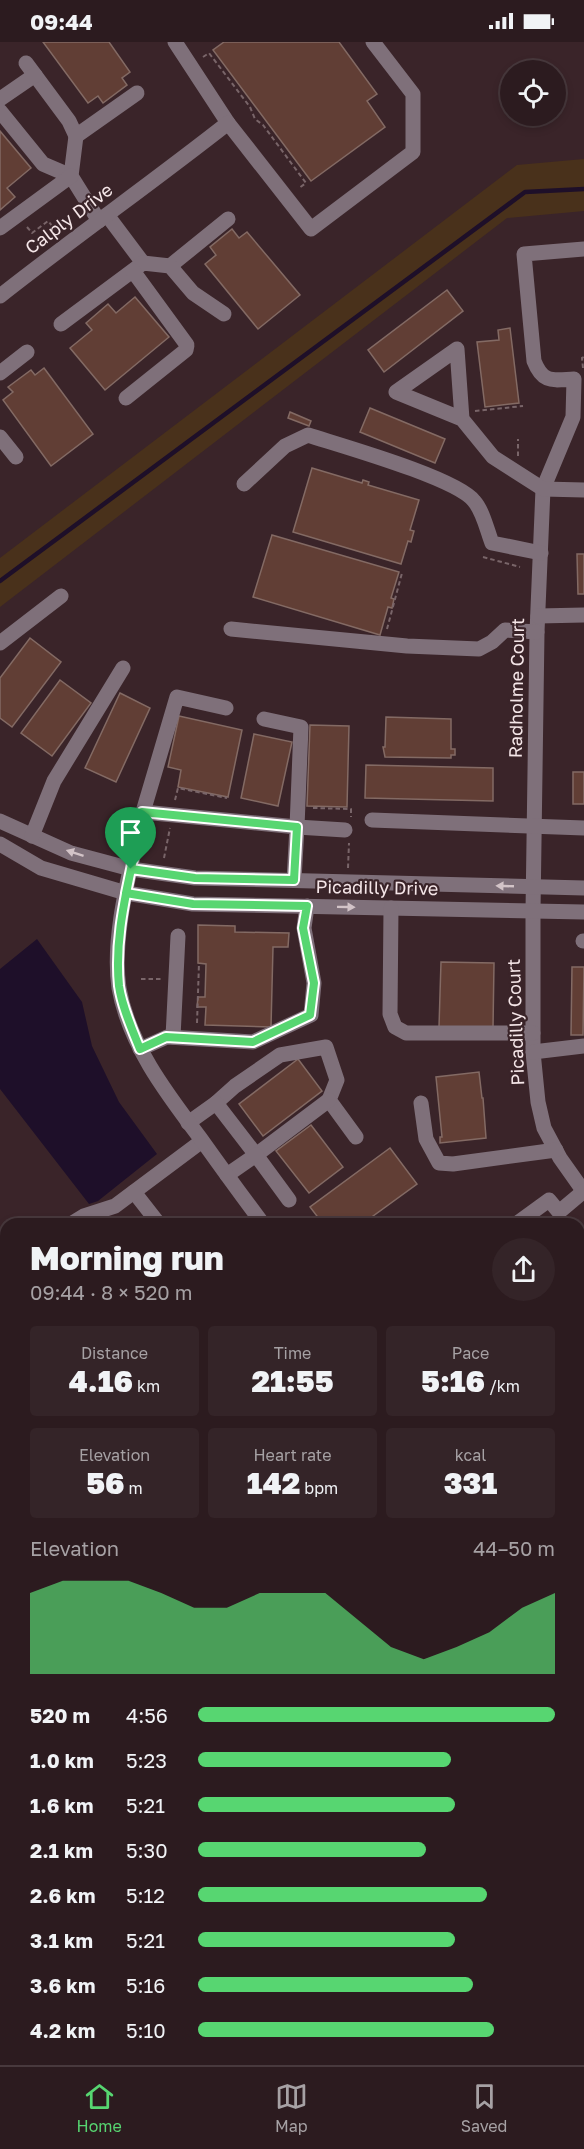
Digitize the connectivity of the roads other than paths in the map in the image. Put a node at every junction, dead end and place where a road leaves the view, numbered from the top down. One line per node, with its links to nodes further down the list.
1 (175, 42): 6 (street)
2 (373, 42): 6 (street)
3 (137, 93): 7 (street)
4 (0, 99): 7 (street)
5 (0, 111): 8 (street)
6 (228, 123): 9 (street, Calply Drive)
7 (76, 136): 8 (street)
8 (71, 176): 9 (street); 11 (street)
9 (103, 218): 14 (street); 15 (street, Calply Drive)
10 (228, 219): 13 (street)
11 (0, 228)
12 (584, 249): 20 (street)
13 (170, 266): 14 (street); 16 (street)
14 (138, 267): 17 (street); 21 (street)
15 (0, 296)
16 (224, 315)
17 (61, 324)
18 (27, 352): 19 (street)
19 (0, 373)
20 (580, 376): 26 (street)
21 (126, 398)
22 (467, 415): 22 (street); 26 (street)
23 (0, 437): 24 (street)
24 (16, 457)
25 (244, 484): 28 (street)
26 (543, 489): 27 (street); 28 (street, Radholme Court)
27 (584, 490)
28 (541, 553): 31 (street, Radholme Court)
29 (61, 596): 34 (street)
30 (584, 615): 31 (street)
31 (538, 616): 33 (street, Radholme Court)
32 (231, 629): 33 (street)
33 (537, 632): 41 (street, Radholme Court)
34 (0, 643)
35 (123, 668): 45 (street)
36 (226, 708): 38 (street)
37 (264, 719): 42 (street)
38 (142, 812): 42 (street); 47 (street)
39 (372, 820): 41 (street)
40 (0, 821): 45 (street, Picadilly Drive)
41 (534, 825): 43 (street); 49 (street, Radholme Court)
42 (297, 827): 44 (street); 48 (street)
43 (584, 828)
44 (345, 830)
45 (32, 836): 47 (street, Picadilly Drive, one-way to 45)
46 (0, 844): 51 (street, Picadilly Drive)
47 (131, 869): 48 (street, Picadilly Drive); 51 (street)
48 (294, 880): 49 (street, Picadilly Drive, one-way to 48)
49 (533, 887): 50 (street, Picadilly Drive); 54 (street, Picadilly Court)
50 (584, 888)
51 (126, 893): 52 (street, Picadilly Drive); 60 (street)
52 (307, 906): 53 (street, Picadilly Drive, one-way to 53); 58 (street)
53 (391, 908): 54 (street, Picadilly Drive); 57 (street)
54 (533, 911): 55 (street, Picadilly Drive); 57 (street, Picadilly Court)
55 (584, 912)
56 (178, 936): 58 (street)
57 (533, 1033): 61 (street, Picadilly Court)
58 (173, 1037): 60 (street)
59 (584, 1046): 61 (street)
60 (140, 1049): 65 (street)
61 (533, 1052): 68 (street, Picadilly Court)
62 (329, 1100): 63 (street); 66 (street); 69 (street)
63 (216, 1103): 65 (street); 69 (street)
64 (421, 1103): 68 (street)
65 (189, 1123): 67 (street)
66 (356, 1137)
67 (202, 1141): 70 (street); 72 (street)
68 (556, 1150): 71 (street, Picadilly Court)
69 (256, 1155): 70 (street); 73 (street)
70 (227, 1175): 76 (street)
71 (584, 1191): 78 (street)
72 (134, 1192): 74 (street); 75 (street)
73 (289, 1200)
74 (81, 1218)
75 (154, 1218)
76 (259, 1218)
77 (524, 1218): 78 (street)
78 (563, 1218)

